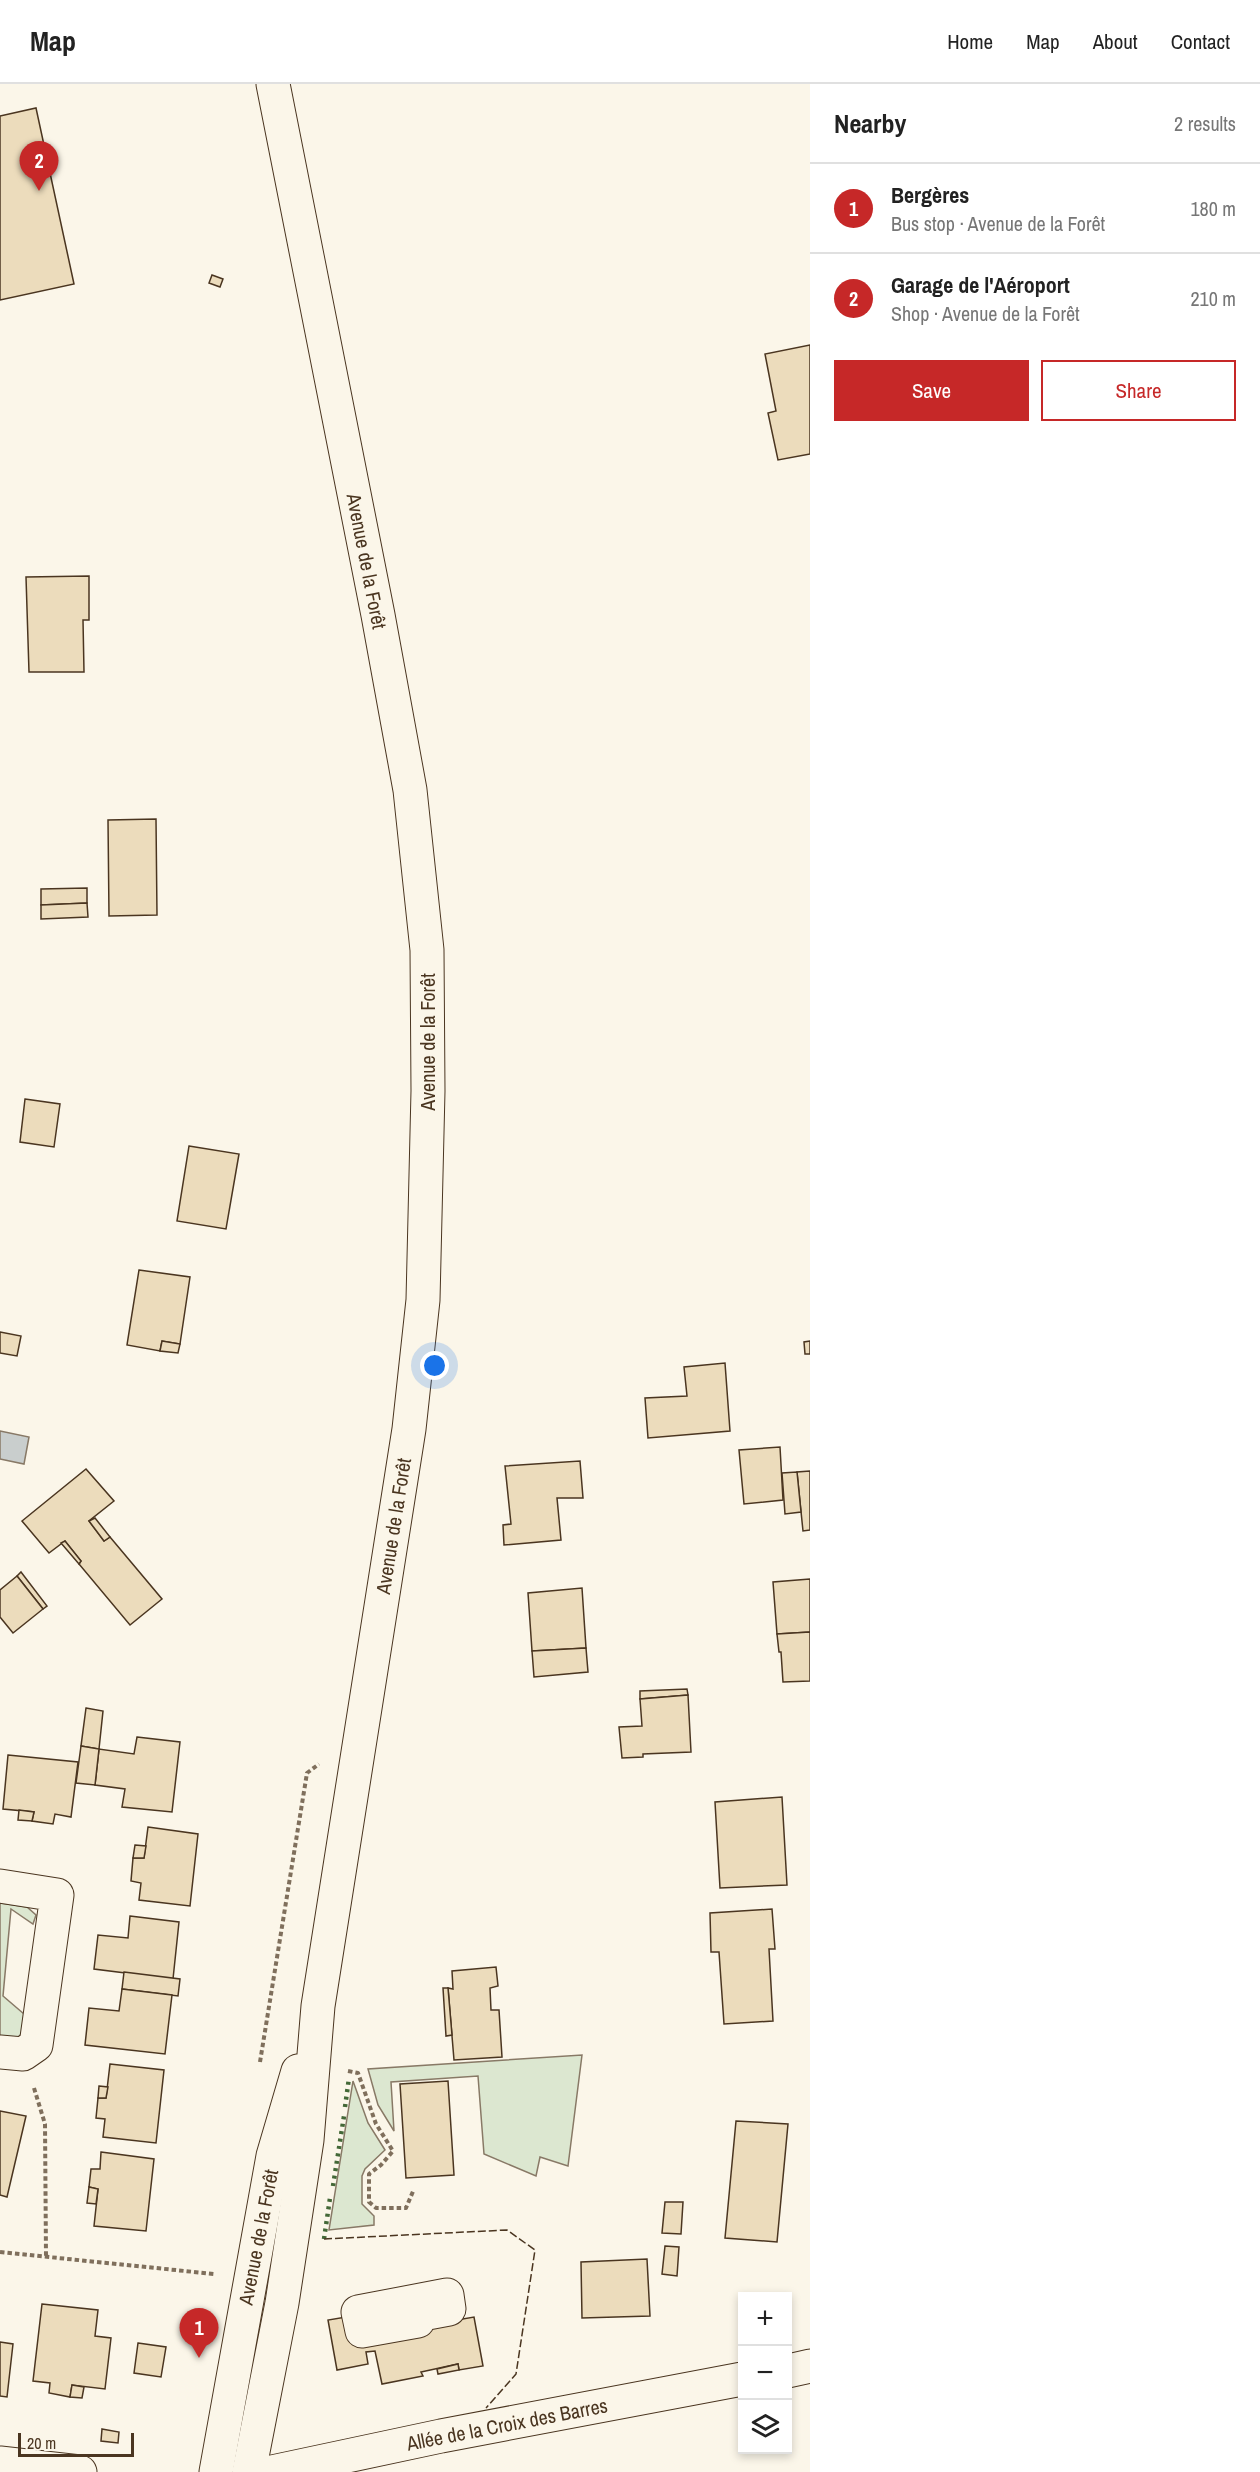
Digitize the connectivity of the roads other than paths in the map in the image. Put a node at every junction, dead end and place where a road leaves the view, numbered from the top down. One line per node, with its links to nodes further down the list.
1 (273, 84): 3 (main road, Avenue de la Forêt)
2 (0, 1886): 4 (main road)
3 (318, 2006): 10 (main road, Avenue de la Forêt); 11 (main road, Avenue de la Forêt)
4 (11, 2053)
5 (810, 2366): 6 (main road)
6 (792, 2370)
7 (738, 2380): 12 (main road, Allée de la Croix des Barres)
8 (0, 2463): 9 (main road)
9 (80, 2472)
10 (216, 2472)
11 (249, 2472)
12 (272, 2472)

